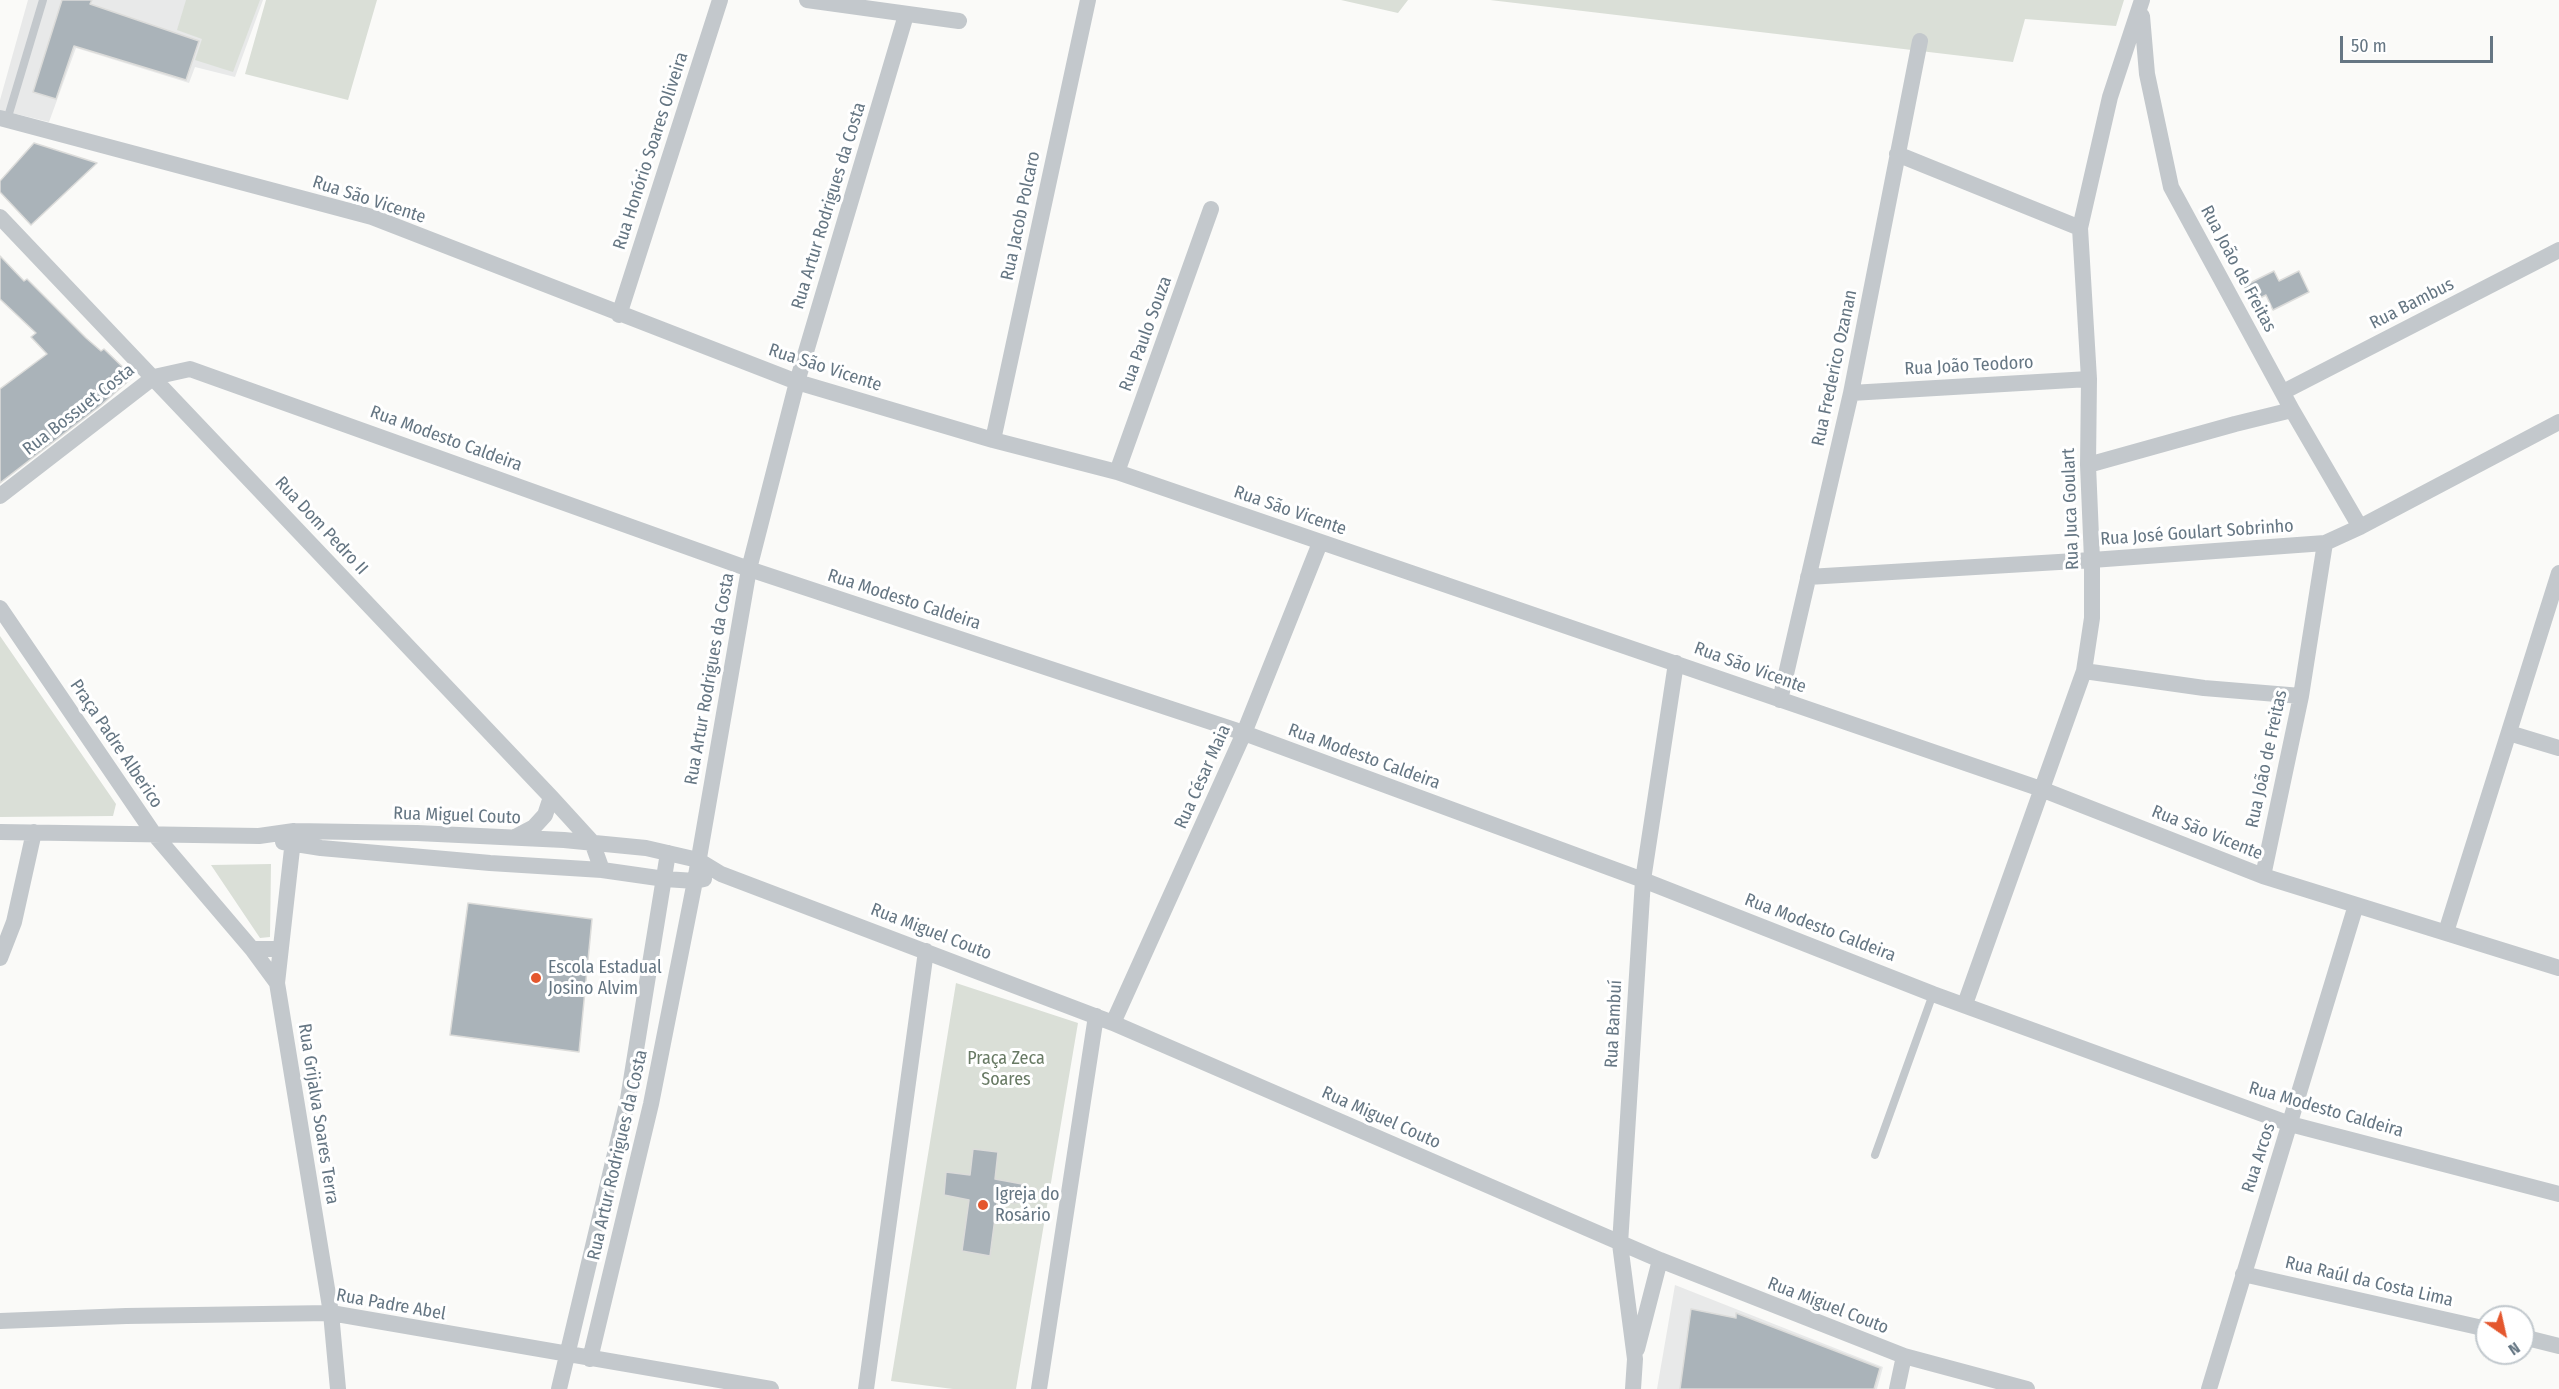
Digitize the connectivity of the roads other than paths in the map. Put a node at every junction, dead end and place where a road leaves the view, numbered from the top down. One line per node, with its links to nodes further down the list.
1 (43, 0): 9 (lane)
2 (720, 0): 15 (street, Rua Honório Soares Oliveira)
3 (807, 0): 6 (street)
4 (1088, 0): 23 (street, Rua Jacob Polcaro)
5 (2142, 4): 13 (street, Rua Juca Goulart); 19 (street, Rua João de Freitas)
6 (906, 15): 7 (street); 18 (street, Rua Artur Rodrigues da Costa)
7 (959, 21)
8 (1920, 41): 10 (street, Rua Frederico Ozanan)
9 (4, 119): 15 (street, Rua São Vicente)
10 (1897, 154): 13 (street); 20 (street, Rua Frederico Ozanan)
11 (1211, 209): 25 (street, Rua Paulo Souza)
12 (0, 217): 16 (street, Rua Dom Pedro II)
13 (2080, 228): 17 (street, Rua Juca Goulart)
14 (2557, 256): 19 (street, Rua Bambus)
15 (619, 315): 18 (street, Rua São Vicente)
16 (154, 377): 26 (street, Rua Bossuet Costa); 31 (street, Rua Modesto Caldeira); 43 (street, Rua Dom Pedro II)
17 (2089, 378): 20 (street, Rua João Teodoro); 24 (street, Rua Juca Goulart)
18 (797, 382): 23 (street, Rua São Vicente); 31 (street, Rua Artur Rodrigues da Costa)
19 (2283, 392): 21 (street, Rua João de Freitas)
20 (1851, 393): 33 (street, Rua Frederico Ozanan)
21 (2292, 410): 24 (street); 27 (street, Rua João de Freitas)
22 (2559, 422): 27 (street, Rua José Goulart Sobrinho)
23 (993, 440): 25 (street, Rua São Vicente)
24 (2088, 465): 30 (street, Rua Juca Goulart)
25 (1117, 472): 28 (street, Rua São Vicente)
26 (0, 496)
27 (2360, 527): 29 (street, Rua José Goulart Sobrinho)
28 (1320, 543): 35 (street, Rua São Vicente); 40 (street, Rua César Maia)
29 (2325, 543): 30 (street, Rua José Goulart Sobrinho); 37 (street, Rua João de Freitas)
30 (2092, 560): 33 (street, Rua José Goulart Sobrinho); 36 (street, Rua Juca Goulart)
31 (749, 569): 40 (street, Rua Modesto Caldeira); 51 (street, Rua Artur Rodrigues da Costa)
32 (2559, 573): 39 (street)
33 (1808, 577): 38 (street, Rua Frederico Ozanan)
34 (0, 608): 46 (street, Praça Padre Alberico)
35 (1676, 663): 38 (street, Rua São Vicente); 57 (street, Rua Bambuí)
36 (2084, 670): 37 (street); 42 (street, Rua Juca Goulart)
37 (2301, 696): 55 (street, Rua João de Freitas)
38 (1780, 700): 42 (street, Rua São Vicente)
39 (2509, 733): 41 (street); 60 (street)
40 (1244, 734): 57 (street, Rua Modesto Caldeira); 70 (street, Rua César Maia)
41 (2559, 748)
42 (2041, 789): 55 (street, Rua São Vicente); 68 (street, Rua Juca Goulart)
43 (551, 797): 48 (street); 49 (street, Rua Dom Pedro II)
44 (0, 832): 45 (street, Praça Padre Alberico)
45 (34, 832): 46 (street, Praça Padre Alberico); 64 (street)
46 (154, 834): 47 (street); 62 (street)
47 (293, 838): 48 (street, Rua Miguel Couto); 52 (street); 61 (street, Rua Grijalva Soares Terra)
48 (524, 838): 49 (street, Rua Miguel Couto); 52 (street)
49 (592, 842): 50 (street, Rua Miguel Couto); 53 (street, Rua Dom Pedro II)
50 (668, 853): 51 (street, Rua Miguel Couto); 56 (street, Rua Artur Rodrigues da Costa)
51 (698, 860): 54 (street, Rua Miguel Couto); 56 (street); 58 (street, Rua Artur Rodrigues da Costa)
52 (528, 866): 53 (street)
53 (602, 870): 56 (street)
54 (721, 874): 58 (street); 63 (street, Rua Miguel Couto)
55 (2263, 876): 59 (street, Rua São Vicente)
56 (665, 879): 58 (street); 71 (street, Rua Artur Rodrigues da Costa)
57 (1643, 880): 67 (street, Rua Modesto Caldeira); 76 (street, Rua Bambuí)
58 (695, 881): 72 (street, Rua Artur Rodrigues da Costa)
59 (2356, 905): 60 (street, Rua São Vicente); 73 (street, Rua Arcos)
60 (2446, 932): 65 (street, Rua São Vicente)
61 (279, 949): 62 (street); 66 (street, Rua Grijalva Soares Terra)
62 (252, 950): 66 (street)
63 (926, 951): 69 (street, Rua Miguel Couto); 91 (street)
64 (0, 958)
65 (2559, 968)
66 (277, 983): 79 (street, Rua Grijalva Soares Terra)
67 (1934, 994): 68 (street, Rua Modesto Caldeira); 74 (lane)
68 (1965, 1004): 73 (street, Rua Modesto Caldeira)
69 (1096, 1016): 70 (street, Rua Miguel Couto); 92 (street)
70 (1113, 1023): 76 (street, Rua Miguel Couto)
71 (628, 1099): 72 (street); 84 (street, Rua Artur Rodrigues da Costa)
72 (651, 1104): 86 (street, Rua Artur Rodrigues da Costa)
73 (2290, 1124): 75 (street, Rua Modesto Caldeira); 78 (street, Rua Arcos)
74 (1875, 1155)
75 (2559, 1194)
76 (1620, 1244): 77 (street, Rua Miguel Couto); 87 (street, Rua Bambuí)
77 (1660, 1260): 85 (street, Rua Miguel Couto); 87 (street)
78 (2243, 1274): 81 (street, Rua Raúl da Costa Lima); 96 (street, Rua Arcos)
79 (331, 1313): 80 (street, Rua Padre Abel); 84 (street, Rua Padre Abel); 88 (street, Rua Grijalva Soares Terra)
80 (0, 1321)
81 (2475, 1326)
82 (2535, 1340): 83 (street)
83 (2559, 1346)
84 (568, 1355): 86 (street, Rua Padre Abel); 89 (street, Rua Artur Rodrigues da Costa)
85 (1904, 1356): 94 (street); 95 (street, Rua Miguel Couto)
86 (590, 1359): 90 (street, Rua Padre Abel)
87 (1635, 1359): 93 (street, Rua Bambuí)
88 (339, 1389)
89 (559, 1389)
90 (771, 1389)
91 (866, 1389)
92 (1039, 1389)
93 (1633, 1389)
94 (1897, 1389)
95 (2027, 1389)
96 (2209, 1389)

